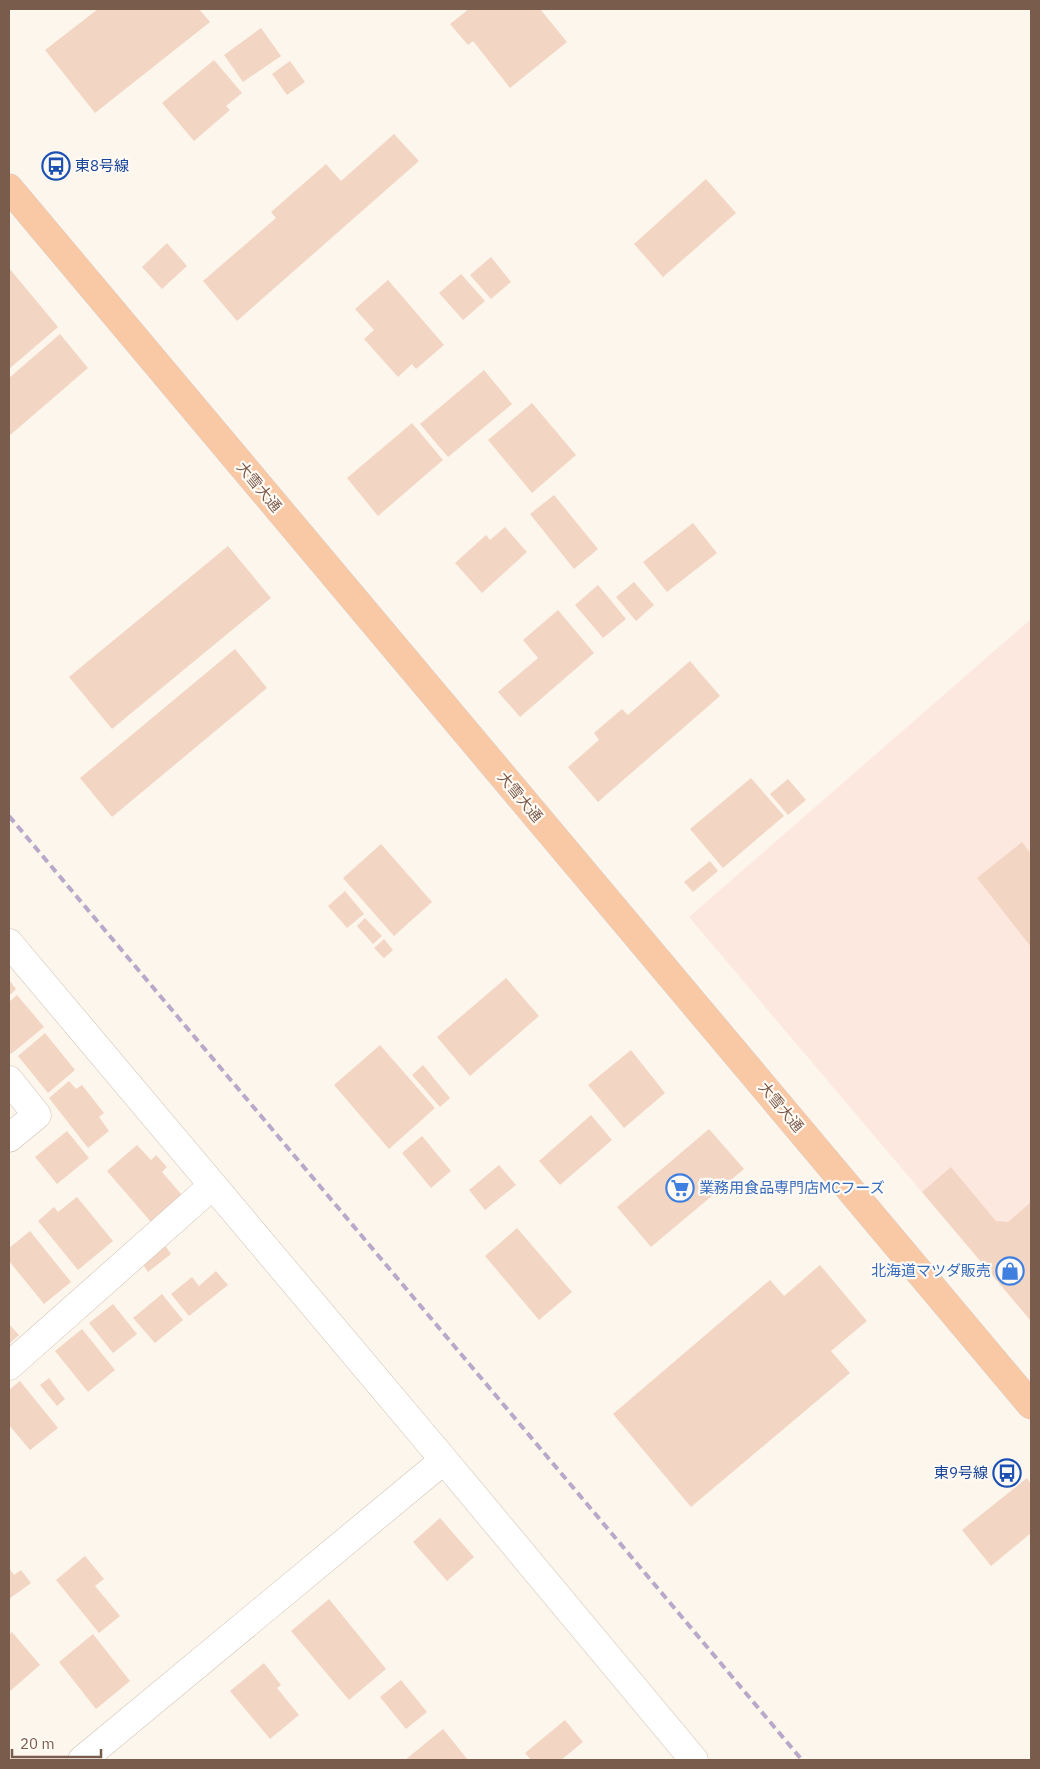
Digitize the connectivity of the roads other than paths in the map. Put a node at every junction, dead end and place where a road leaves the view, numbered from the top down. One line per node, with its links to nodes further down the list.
1 (9, 188): 7 (highway, 大雪大通)
2 (9, 944): 5 (street)
3 (9, 1080): 4 (street)
4 (9, 1138)
5 (212, 1186): 6 (street); 8 (street)
6 (9, 1366)
7 (1031, 1405)
8 (444, 1460): 9 (street); 10 (street)
9 (82, 1760)
10 (694, 1760)

